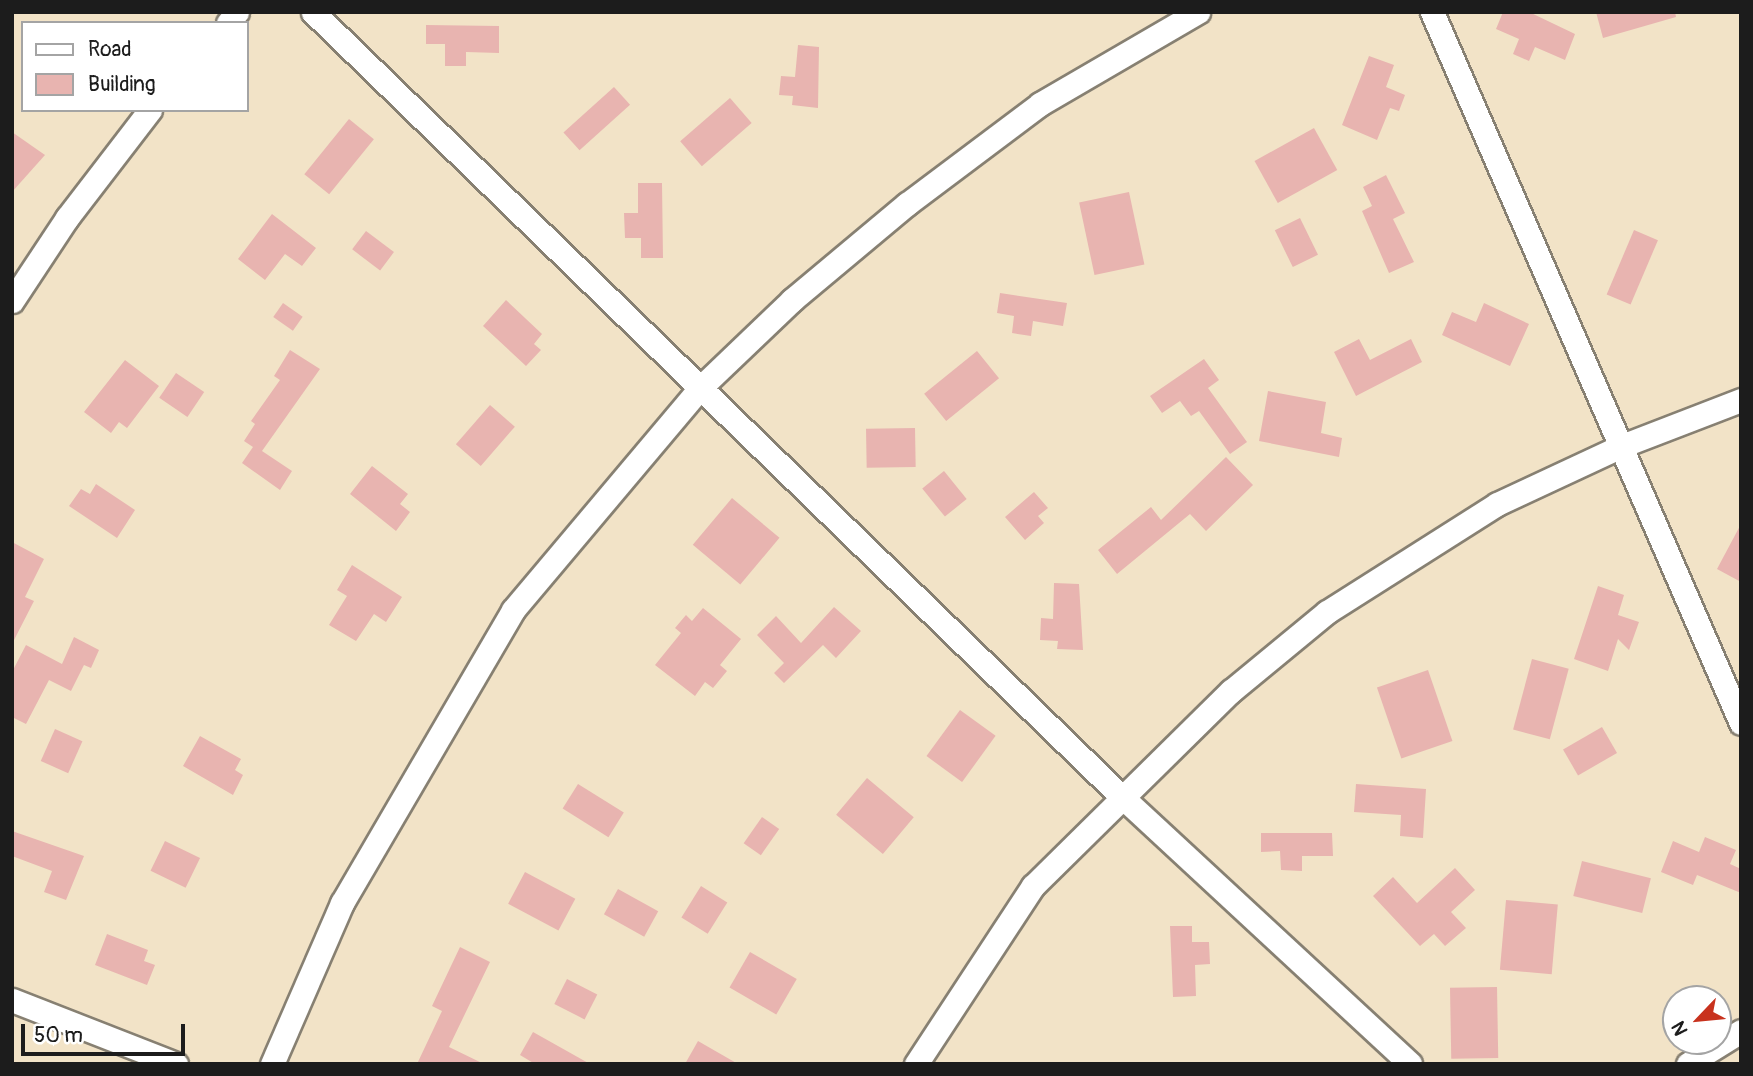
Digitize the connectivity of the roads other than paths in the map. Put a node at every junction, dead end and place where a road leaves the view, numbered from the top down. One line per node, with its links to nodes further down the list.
1 (313, 12): 6 (street)
2 (1198, 12): 6 (street)
3 (1432, 12): 8 (street)
4 (148, 112): 5 (street)
5 (12, 300)
6 (700, 388): 10 (street); 14 (street)
7 (1741, 400): 8 (street)
8 (1619, 447): 9 (street); 10 (street)
9 (1741, 723)
10 (1121, 796): 15 (street); 16 (street)
11 (12, 1000): 13 (street)
12 (1741, 1031): 17 (street)
13 (176, 1064)
14 (272, 1064)
15 (916, 1064)
16 (1410, 1064)
17 (1688, 1064)

